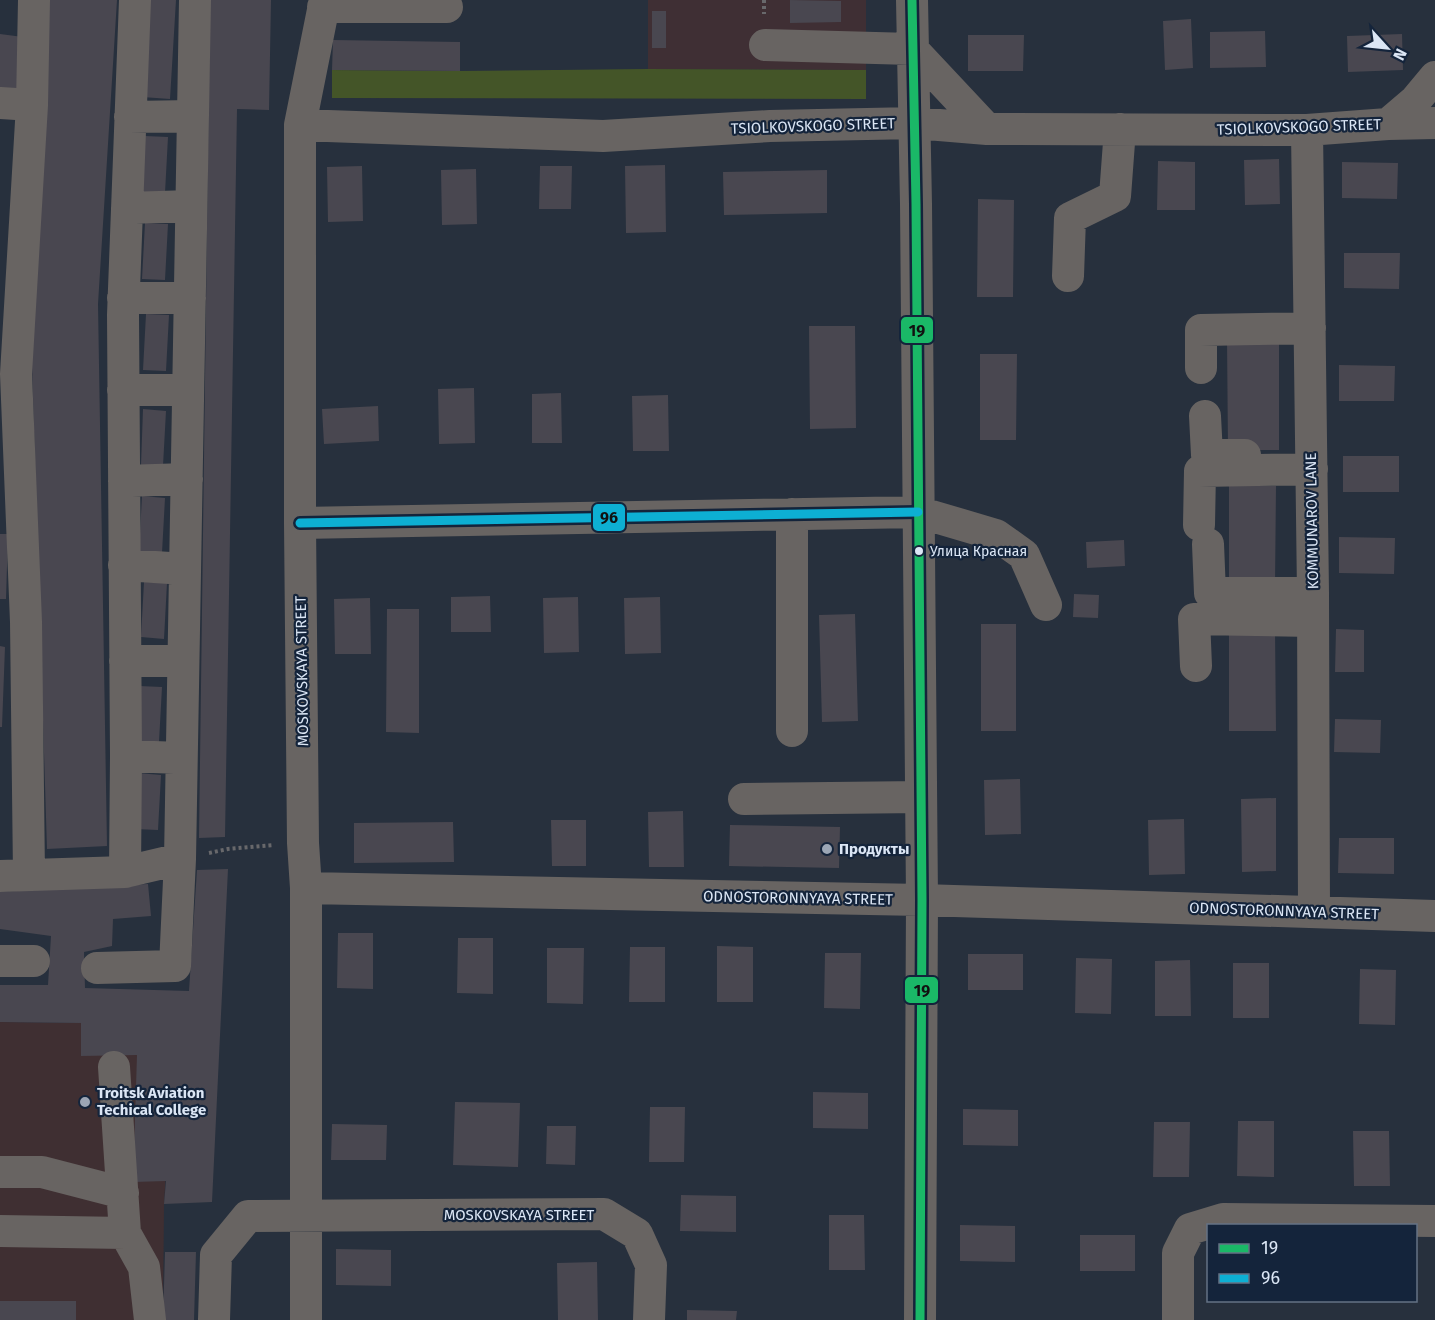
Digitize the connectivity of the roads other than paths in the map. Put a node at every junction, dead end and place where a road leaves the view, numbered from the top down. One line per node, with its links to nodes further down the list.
1 (34, 0): 11 (street)
2 (135, 0): 13 (street)
3 (195, 0): 12 (street)
4 (912, 0): 8 (street)
5 (324, 3): 6 (street); 17 (street, MOSKOVSKAYA STREET)
6 (447, 7)
7 (765, 45): 8 (street)
8 (912, 49): 14 (street); 18 (street)
9 (1435, 77): 16 (street)
10 (0, 103): 11 (street)
11 (32, 105): 28 (street)
12 (193, 116): 13 (street); 21 (street)
13 (130, 117): 22 (street)
14 (915, 123): 17 (street, TSIOLKOVSKOGO STREET); 18 (street, TSIOLKOVSKOGO STREET); 36 (street)
15 (1435, 123): 16 (street, TSIOLKOVSKOGO STREET)
16 (1388, 124): 20 (street, TSIOLKOVSKOGO STREET)
17 (300, 125): 38 (street, MOSKOVSKAYA STREET)
18 (987, 129): 19 (street, TSIOLKOVSKOGO STREET)
19 (1120, 129): 20 (street, TSIOLKOVSKOGO STREET); 23 (street)
20 (1307, 130): 26 (street, KOMMUNAROV LANE)
21 (191, 206): 22 (street); 25 (street)
22 (127, 208): 24 (street)
23 (1068, 276)
24 (123, 298): 25 (street); 29 (street)
25 (190, 298): 30 (street)
26 (1310, 328): 27 (street); 32 (street, KOMMUNAROV LANE)
27 (1201, 368)
28 (8, 373): 35 (street)
29 (123, 390): 30 (street); 34 (street)
30 (188, 390): 33 (street)
31 (1205, 416): 32 (street)
32 (1312, 462): 42 (street, KOMMUNAROV LANE); 42 (street)
33 (187, 479): 34 (street); 40 (street)
34 (124, 481): 39 (street)
35 (10, 492): 43 (street)
36 (918, 512): 37 (street); 41 (street); 50 (street)
37 (792, 514): 38 (street); 47 (street)
38 (300, 524): 55 (street, MOSKOVSKAYA STREET)
39 (124, 565): 40 (street); 44 (street)
40 (185, 569): 45 (street)
41 (1046, 605)
42 (1313, 607): 46 (street); 57 (street, KOMMUNAROV LANE)
43 (13, 622): 54 (street)
44 (125, 661): 45 (street); 48 (street)
45 (183, 661): 49 (street)
46 (1196, 666)
47 (792, 731)
48 (126, 756): 49 (street); 53 (street)
49 (181, 758): 52 (street)
50 (921, 797): 51 (street); 56 (street)
51 (744, 799)
52 (180, 859): 53 (street); 61 (street)
53 (125, 872): 54 (street)
54 (15, 876)
55 (306, 888): 56 (street, ODNOSTORONNYAYA STREET); 65 (street, MOSKOVSKAYA STREET)
56 (922, 900): 57 (street, ODNOSTORONNYAYA STREET); 73 (street)
57 (1314, 912): 58 (street, ODNOSTORONNYAYA STREET)
58 (1435, 916)
59 (34, 961): 60 (street)
60 (0, 962)
61 (97, 968)
62 (114, 1068): 64 (street)
63 (0, 1172): 64 (street)
64 (123, 1193): 68 (street)
65 (306, 1216): 70 (street); 71 (street, MOSKOVSKAYA STREET); 72 (street, MOSKOVSKAYA STREET)
66 (1435, 1221): 74 (street)
67 (0, 1231): 68 (street)
68 (125, 1233): 69 (street)
69 (150, 1320)
70 (214, 1320)
71 (306, 1320)
72 (649, 1320)
73 (920, 1320)
74 (1178, 1320)

